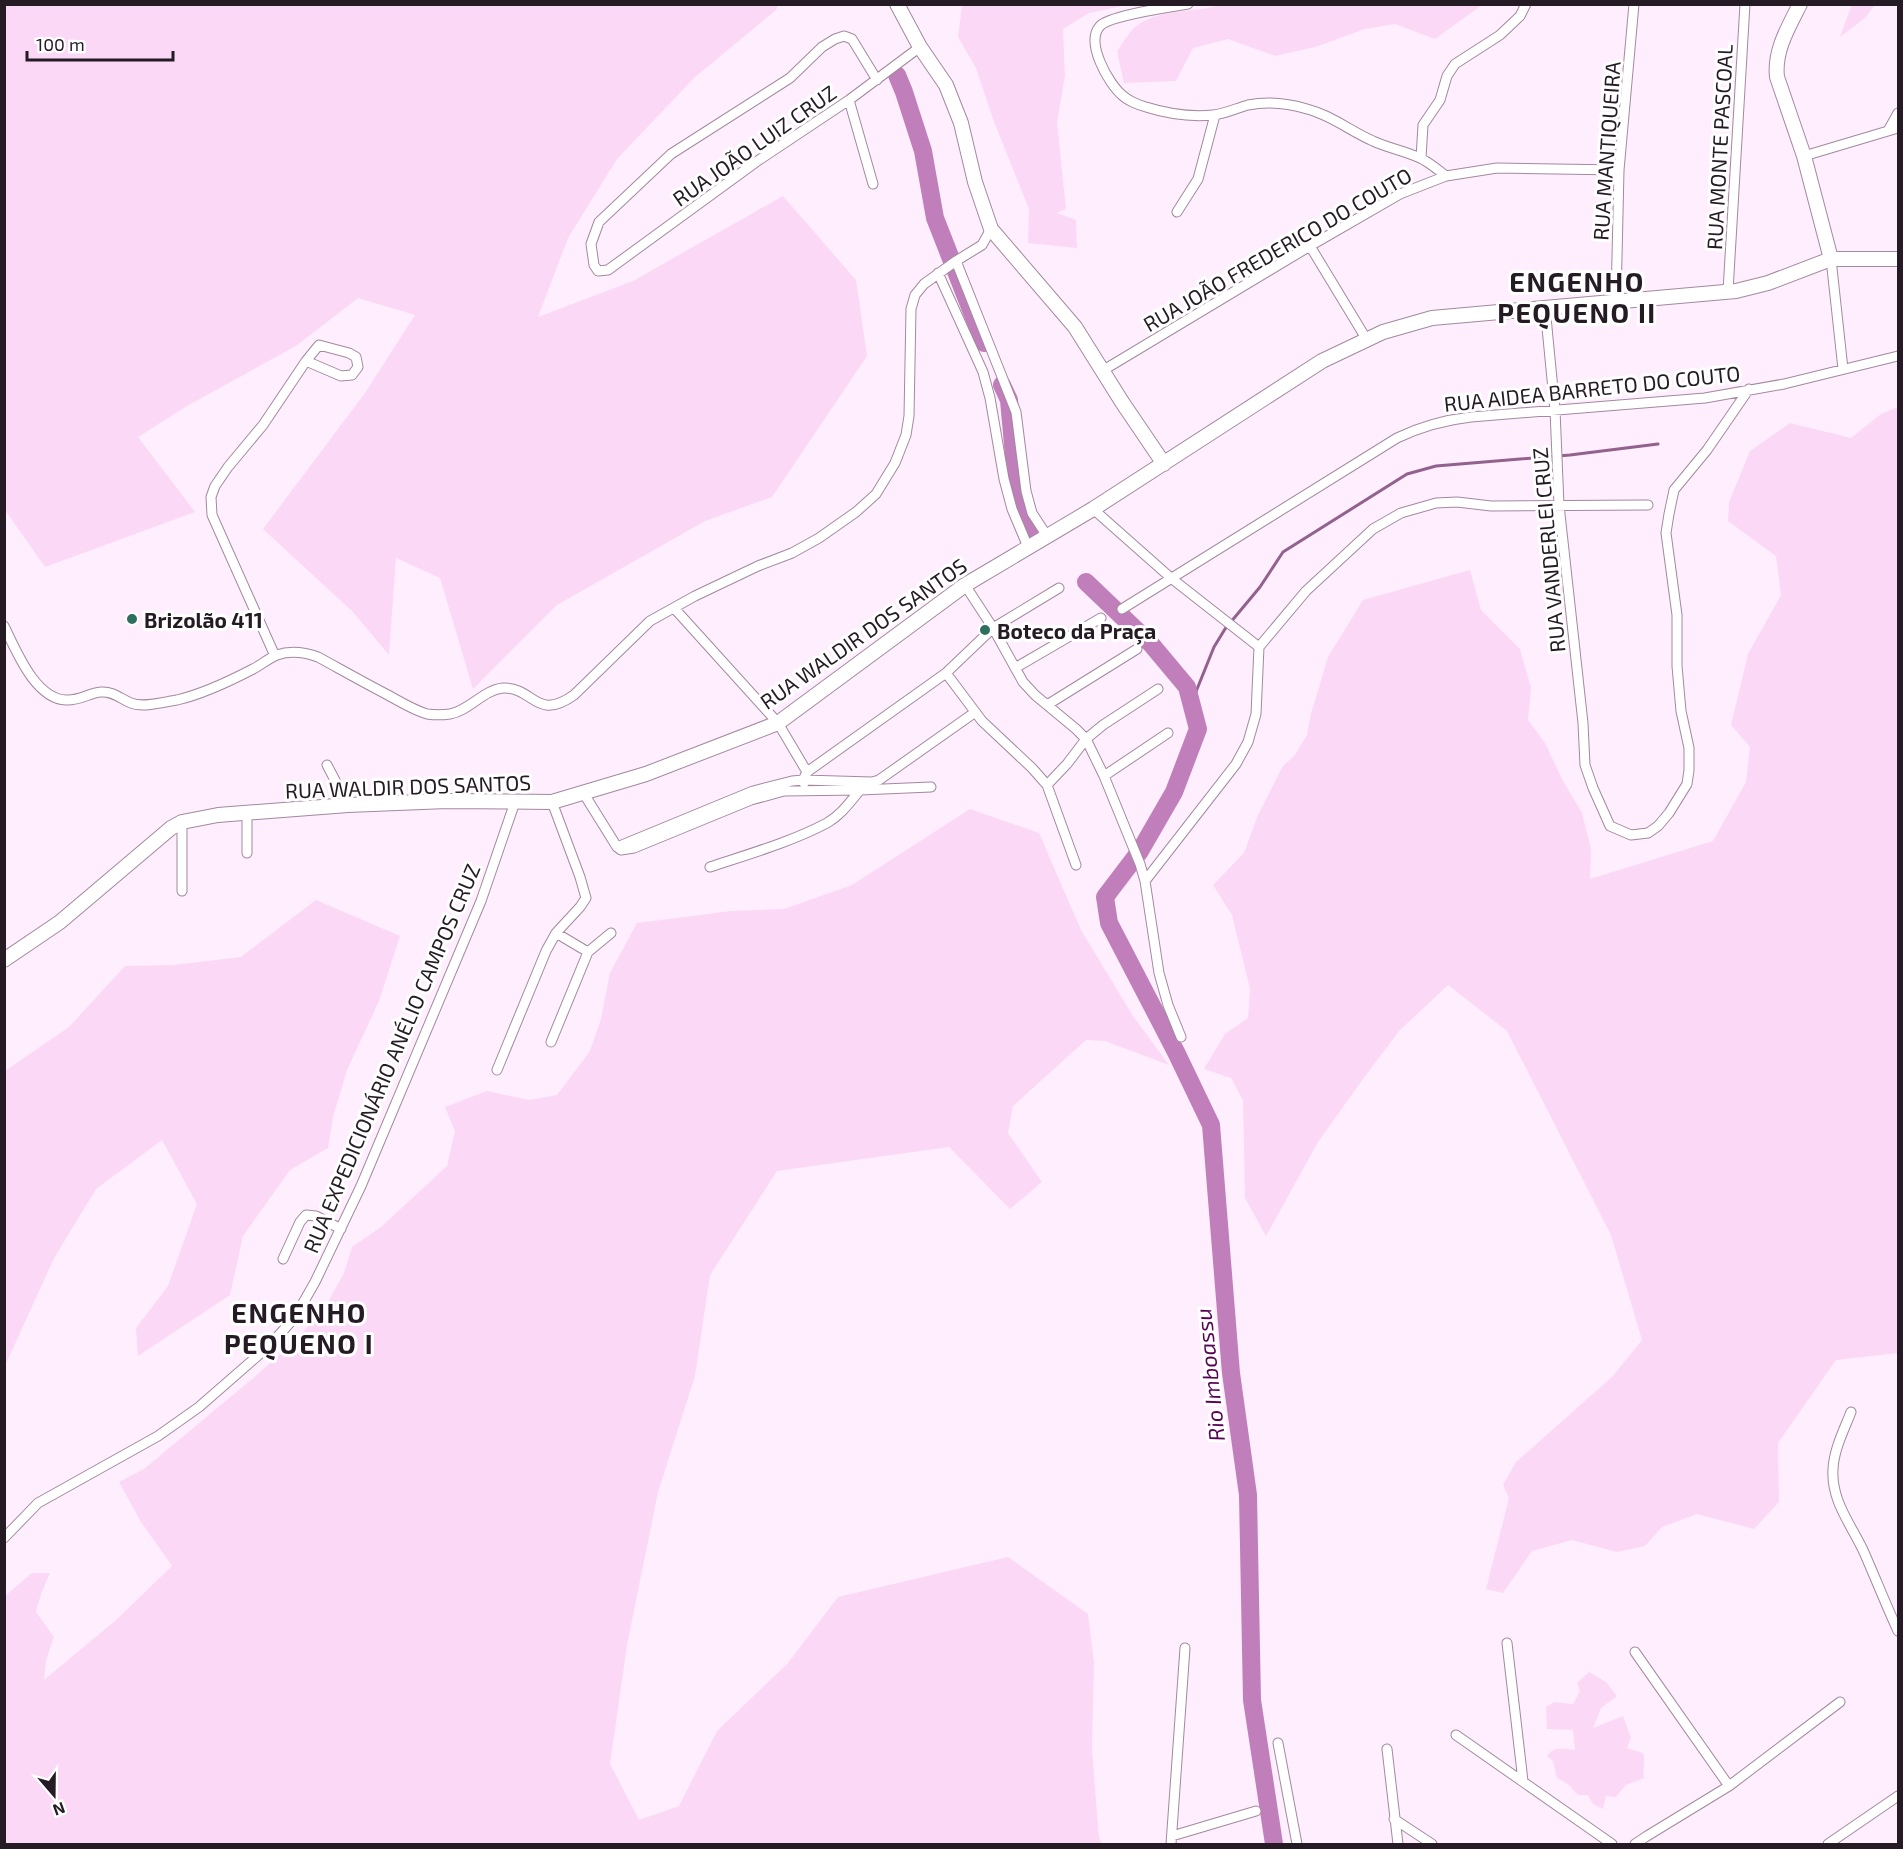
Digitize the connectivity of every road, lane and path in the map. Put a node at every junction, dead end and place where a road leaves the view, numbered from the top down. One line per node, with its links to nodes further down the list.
1 (897, 4): 8 (street)
2 (1188, 4): 7 (street)
3 (1526, 4): 16 (street)
4 (1634, 4): 17 (street, RUA MANTIQUEIRA)
5 (1745, 4): 27 (street, RUA MONTE PASCOAL)
6 (1800, 4): 15 (street)
7 (1160, 7): 12 (street)
8 (920, 47): 9 (street, RUA JOÃO LUIZ CRUZ); 21 (street)
9 (877, 80): 10 (street, RUA JOÃO LUIZ CRUZ); 10 (street, RUA JOÃO LUIZ CRUZ)
10 (849, 100): 19 (street)
11 (1899, 113): 14 (street)
12 (1215, 115): 16 (street); 20 (street)
13 (1899, 128): 14 (street)
14 (1888, 131): 15 (street)
15 (1804, 156): 24 (street)
16 (1421, 158): 18 (street)
17 (1619, 170): 18 (street, RUA JOÃO FREDERICO DO COUTO); 28 (street, RUA MANTIQUEIRA)
18 (1446, 176): 22 (street, RUA JOÃO FREDERICO DO COUTO)
19 (873, 184)
20 (1177, 212)
21 (991, 229): 25 (street); 34 (street)
22 (1310, 246): 30 (street); 34 (street, RUA JOÃO FREDERICO DO COUTO)
23 (1899, 259): 24 (street, RUA WALDIR DOS SANTOS)
24 (1831, 260): 27 (street, RUA WALDIR DOS SANTOS); 33 (street)
25 (956, 261): 26 (street); 41 (street)
26 (938, 273): 42 (street); 46 (street)
27 (1728, 291): 28 (street, RUA WALDIR DOS SANTOS)
28 (1616, 301): 29 (street, RUA WALDIR DOS SANTOS)
29 (1545, 307): 30 (street, RUA WALDIR DOS SANTOS); 36 (street, RUA VANDERLEI CRUZ)
30 (1367, 340): 37 (street, RUA WALDIR DOS SANTOS)
31 (1899, 356): 33 (street, RUA AIDEA BARRETO DO COUTO)
32 (306, 361): 32 (street); 53 (street)
33 (1843, 369): 35 (street, RUA AIDEA BARRETO DO COUTO)
34 (1102, 371): 37 (street)
35 (1749, 389): 36 (street, RUA AIDEA BARRETO DO COUTO); 38 (street, RUA VANDERLEI CRUZ)
36 (1555, 410): 38 (street, RUA VANDERLEI CRUZ); 43 (street, RUA AIDEA BARRETO DO COUTO)
37 (1164, 464): 40 (street, RUA WALDIR DOS SANTOS)
38 (1559, 505): 39 (street); 51 (street)
39 (1648, 505)
40 (1093, 509): 41 (street, RUA WALDIR DOS SANTOS); 43 (street)
41 (1047, 536): 42 (street, RUA WALDIR DOS SANTOS)
42 (1028, 547): 44 (street, RUA WALDIR DOS SANTOS)
43 (1171, 578): 47 (street, RUA AIDEA BARRETO DO COUTO); 51 (street)
44 (965, 585): 50 (street); 59 (street, RUA WALDIR DOS SANTOS)
45 (1059, 588): 50 (street)
46 (674, 608): 53 (street); 59 (street)
47 (1122, 609)
48 (1101, 618): 54 (street)
49 (4, 626): 53 (street)
50 (993, 628): 54 (street); 55 (street)
51 (1259, 647): 77 (street)
52 (1137, 648): 57 (street)
53 (275, 656)
54 (1015, 668): 57 (street)
55 (946, 672): 58 (street); 64 (street)
56 (1158, 689): 61 (street)
57 (1047, 705): 61 (street)
58 (974, 713): 64 (street); 65 (street)
59 (778, 723): 64 (street); 68 (street, RUA WALDIR DOS SANTOS)
60 (1168, 733): 63 (street)
61 (1086, 739): 63 (street); 65 (street)
62 (327, 765): 71 (street)
63 (1104, 776): 77 (street)
64 (805, 780): 67 (street); 68 (street)
65 (1047, 784): 75 (street)
66 (931, 787): 67 (street)
67 (860, 790): 76 (street)
68 (584, 794): 70 (street, RUA WALDIR DOS SANTOS)
69 (515, 802): 70 (street, RUA WALDIR DOS SANTOS); 71 (street, RUA WALDIR DOS SANTOS); 86 (street, RUA EXPEDICIONÁRIO ANÉLIO CAMPOS CRUZ)
70 (552, 802): 79 (street)
71 (348, 805): 72 (street, RUA WALDIR DOS SANTOS)
72 (247, 813): 73 (street, RUA WALDIR DOS SANTOS); 74 (street)
73 (182, 822): 78 (street); 82 (street, RUA WALDIR DOS SANTOS)
74 (247, 853)
75 (1076, 865)
76 (710, 867)
77 (1145, 880): 83 (street)
78 (182, 891)
79 (556, 933): 81 (street); 85 (street)
80 (611, 933): 81 (street)
81 (588, 952): 84 (street)
82 (4, 960)
83 (1181, 1036)
84 (551, 1042)
85 (497, 1070)
86 (341, 1229): 87 (street); 89 (street, RUA EXPEDICIONÁRIO ANÉLIO CAMPOS CRUZ)
87 (283, 1259)
88 (1851, 1412): 90 (street)
89 (4, 1538)
90 (1899, 1631)
91 (1507, 1643): 98 (street)
92 (1185, 1648): 103 (street)
93 (1635, 1652): 99 (street)
94 (1840, 1702): 99 (street)
95 (1456, 1735): 98 (street)
96 (1278, 1743): 104 (street)
97 (1387, 1749): 102 (street)
98 (1523, 1781): 107 (street)
99 (1729, 1786): 108 (street)
100 (1899, 1796): 109 (street)
101 (1256, 1811): 103 (street)
102 (1394, 1819): 105 (street); 106 (street)
103 (1172, 1840)
104 (1297, 1845)
105 (1398, 1845)
106 (1432, 1845)
107 (1612, 1845)
108 (1635, 1845)
109 (1828, 1845)

